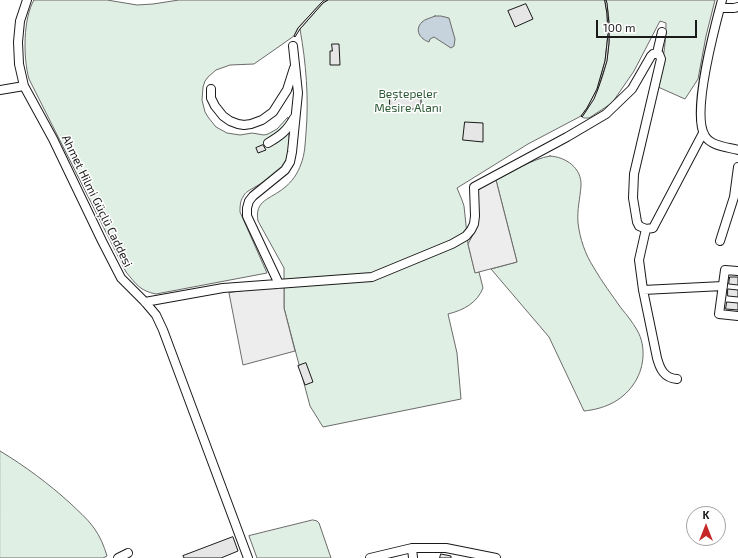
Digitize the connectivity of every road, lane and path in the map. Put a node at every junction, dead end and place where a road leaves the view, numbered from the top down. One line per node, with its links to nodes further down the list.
1 (27, 0): 8 (street, Ahmet Hilmi Güçlü Caddesi)
2 (721, 4): 3 (street); 12 (street)
3 (738, 7)
4 (662, 32): 6 (street)
5 (294, 46): 7 (street)
6 (657, 53): 16 (street); 19 (street)
7 (295, 65): 9 (street); 11 (street)
8 (24, 86): 10 (street); 22 (street, Ahmet Hilmi Güçlü Caddesi)
9 (211, 89)
10 (0, 90)
11 (296, 114): 13 (street); 19 (street)
12 (704, 133): 14 (street); 16 (street)
13 (268, 143)
14 (738, 150)
15 (738, 167): 17 (street)
16 (646, 229): 21 (street)
17 (720, 241)
18 (738, 271): 20 (street)
19 (279, 284): 22 (street)
20 (723, 286): 21 (street); 23 (street)
21 (643, 290): 24 (street)
22 (144, 302): 28 (street, Ahmet Hilmi Güçlü Caddesi)
23 (738, 316)
24 (677, 379)
25 (412, 548): 29 (street); 30 (street); 31 (street)
26 (128, 553): 27 (street)
27 (118, 558)
28 (248, 558)
29 (370, 558)
30 (413, 558)
31 (496, 558)

